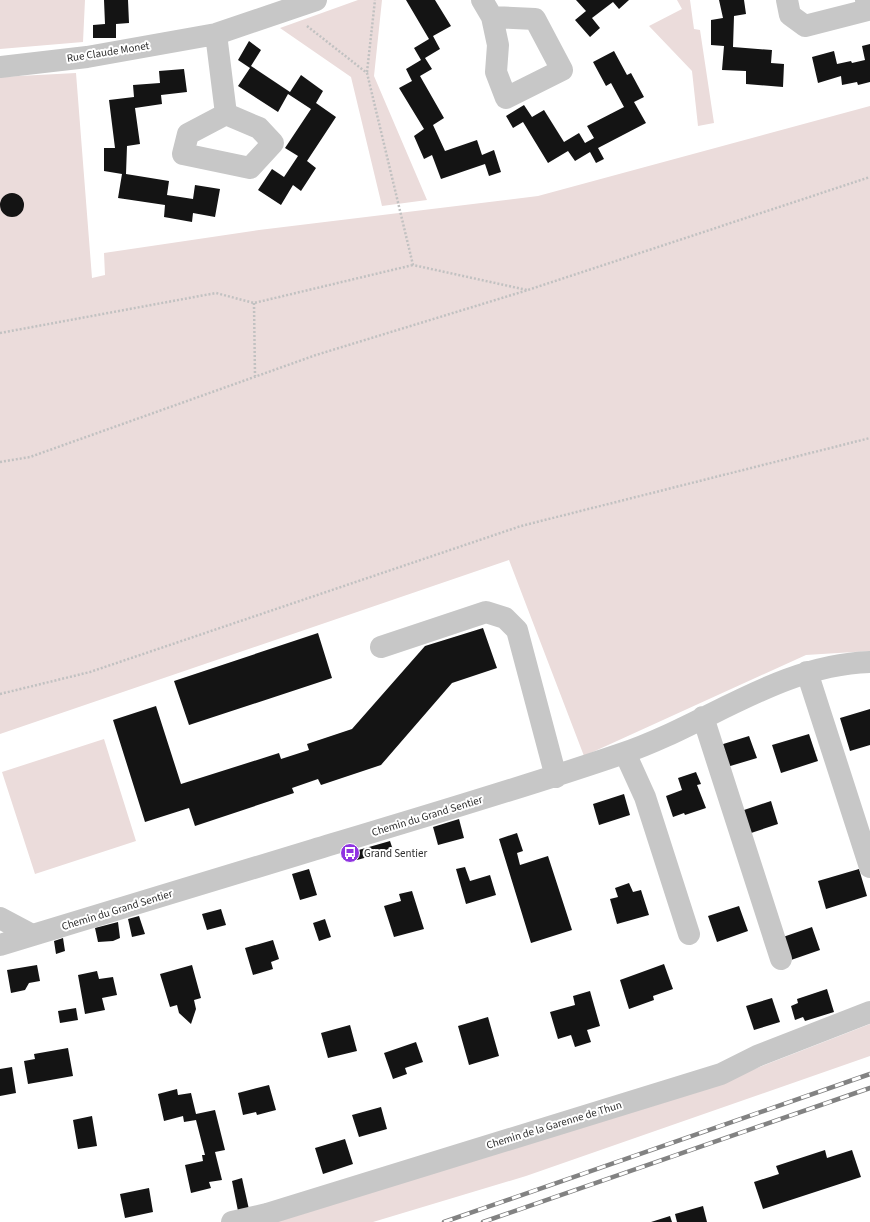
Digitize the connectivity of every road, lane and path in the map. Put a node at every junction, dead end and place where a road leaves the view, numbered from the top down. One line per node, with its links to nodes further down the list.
1 (316, 0): 5 (street, Rue Claude Monet)
2 (375, 0): 8 (path)
3 (787, 0): 4 (street)
4 (866, 0)
5 (287, 10): 6 (street, Rue Claude Monet); 8 (path)
6 (216, 34): 7 (street, Rue Claude Monet); 9 (street)
7 (0, 67)
8 (367, 73): 11 (path)
9 (226, 114)
10 (870, 177): 12 (path)
11 (413, 265): 12 (path); 13 (path)
12 (528, 290): 15 (path)
13 (254, 303): 14 (path); 15 (path)
14 (0, 333)
15 (255, 377): 17 (path)
16 (870, 438): 21 (path)
17 (0, 462)
18 (380, 647): 24 (street)
19 (870, 662): 20 (street, Chemin du Grand Sentier)
20 (807, 672): 22 (street, Chemin du Grand Sentier); 25 (street)
21 (0, 694)
22 (703, 717): 23 (street, Chemin du Grand Sentier); 30 (street)
23 (625, 753): 24 (street, Chemin du Grand Sentier); 27 (street)
24 (556, 776): 28 (street, Chemin du Grand Sentier)
25 (870, 867)
26 (0, 918): 28 (street)
27 (689, 934)
28 (32, 935): 29 (street, Chemin du Grand Sentier)
29 (0, 945)
30 (781, 959)
31 (870, 1012): 32 (street, Chemin de la Garenne de Thun)
32 (232, 1222)

